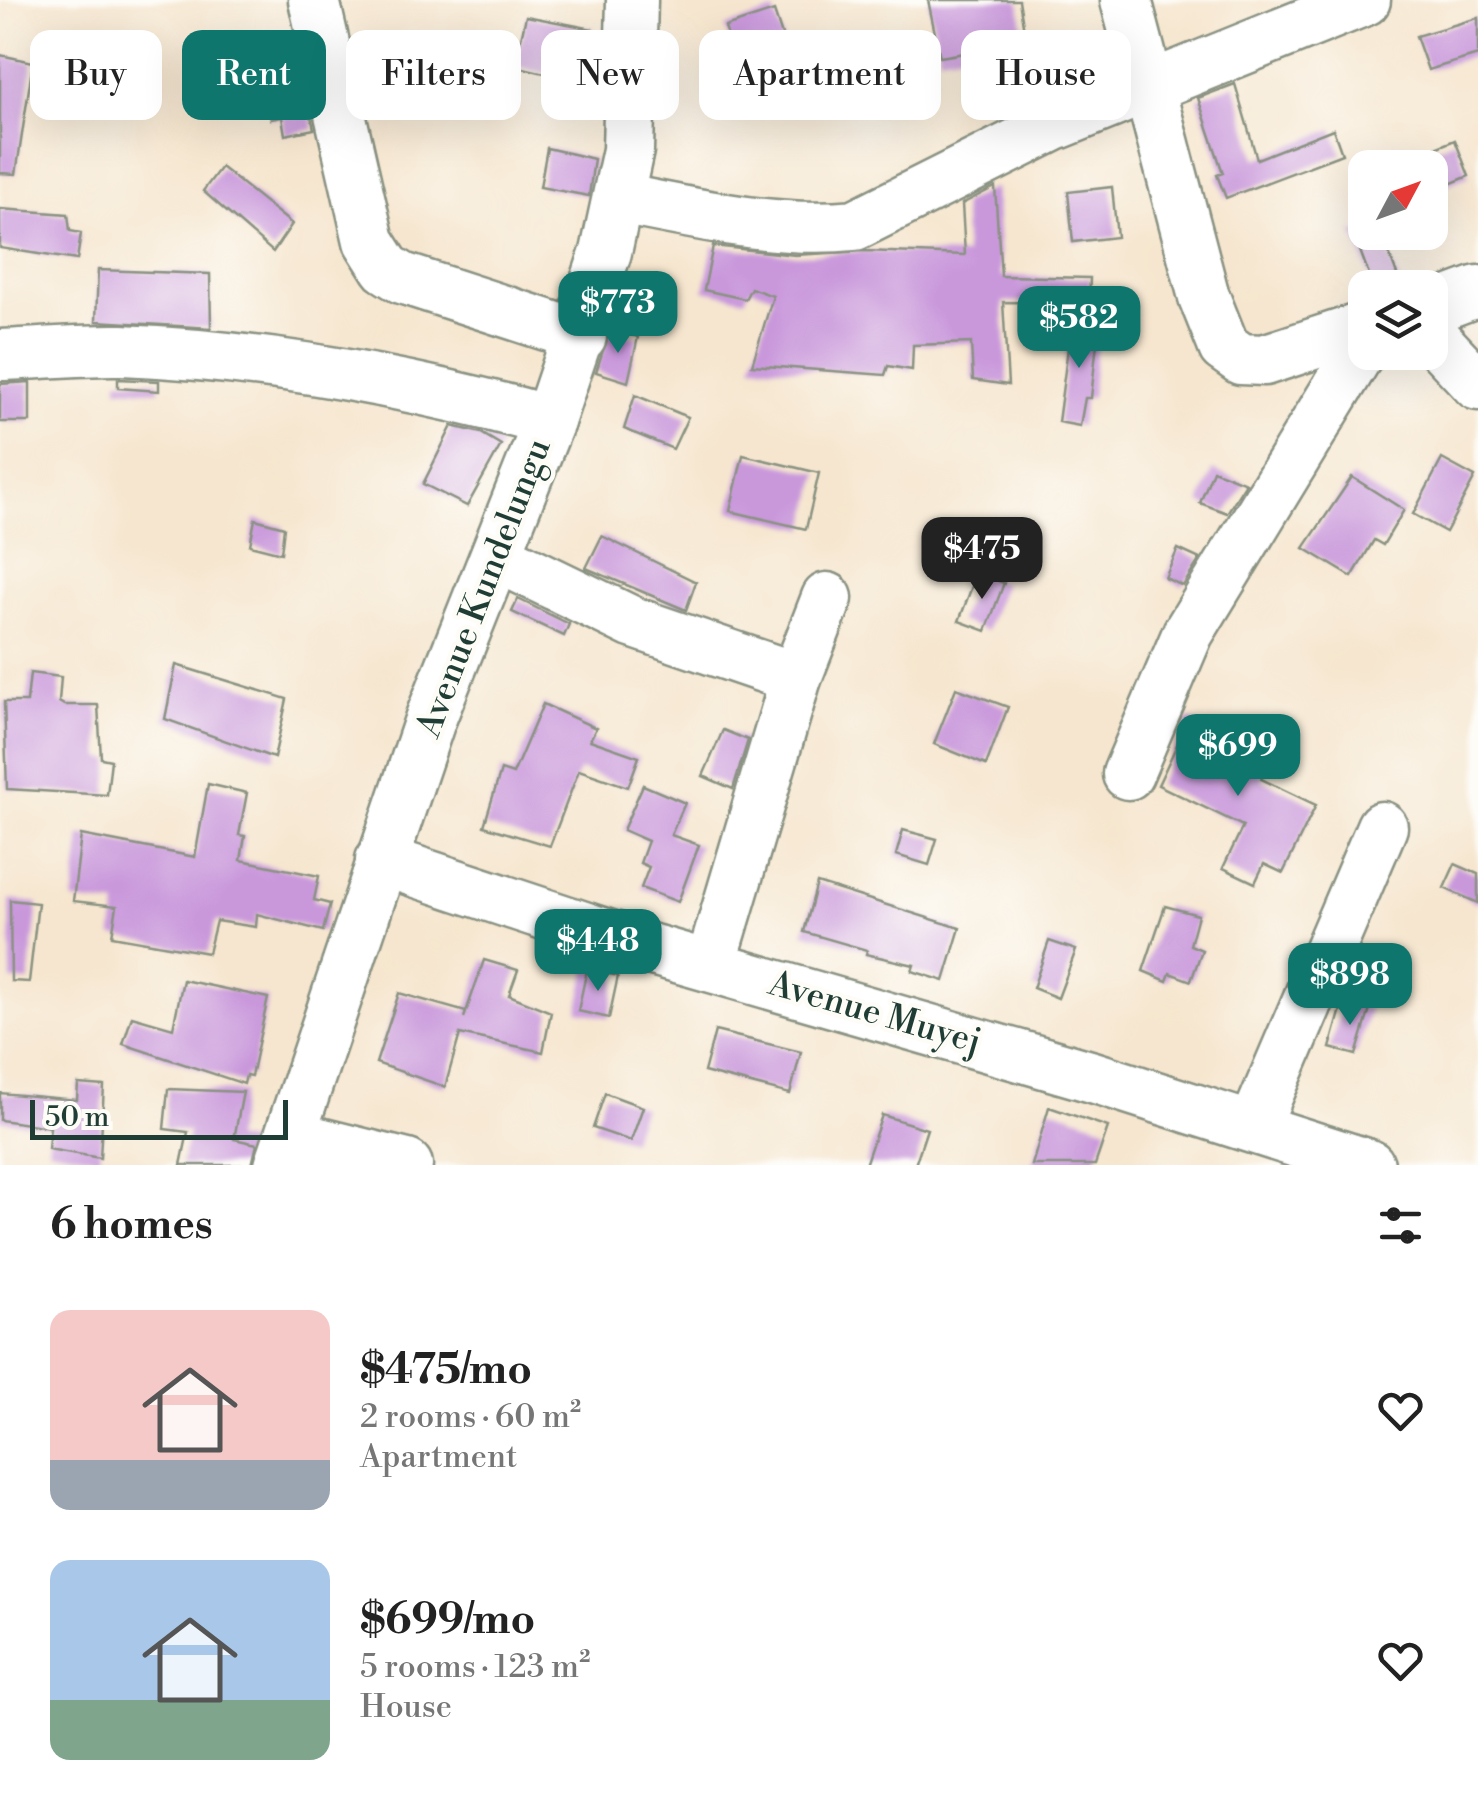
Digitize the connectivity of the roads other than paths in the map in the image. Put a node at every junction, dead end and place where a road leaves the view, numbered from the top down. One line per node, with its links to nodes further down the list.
1 (314, 0): 10 (street)
2 (632, 0): 6 (street, Avenue Kundelungu)
3 (1126, 0): 5 (street)
4 (1365, 0): 5 (street)
5 (1148, 85): 6 (street); 9 (street)
6 (620, 199): 10 (street, Avenue Kundelungu)
7 (1478, 290): 8 (street)
8 (1448, 302)
9 (1348, 332)
10 (581, 336): 15 (street, Avenue Kundelungu)
11 (1448, 353): 14 (street)
12 (0, 356): 15 (street)
13 (1348, 370): 19 (street)
14 (1478, 385)
15 (549, 421): 16 (street, Avenue Kundelungu)
16 (496, 556): 18 (street); 21 (street, Avenue Kundelungu)
17 (827, 598): 18 (street)
18 (796, 678): 22 (street)
19 (1128, 774)
20 (1382, 827): 23 (street)
21 (382, 860): 22 (street, Avenue Muyej); 24 (street, Avenue Kundelungu)
22 (711, 964): 23 (street, Avenue Muyej)
23 (1254, 1126): 26 (street, Avenue Muyej)
24 (286, 1151): 25 (street)
25 (407, 1165)
26 (1370, 1165)

